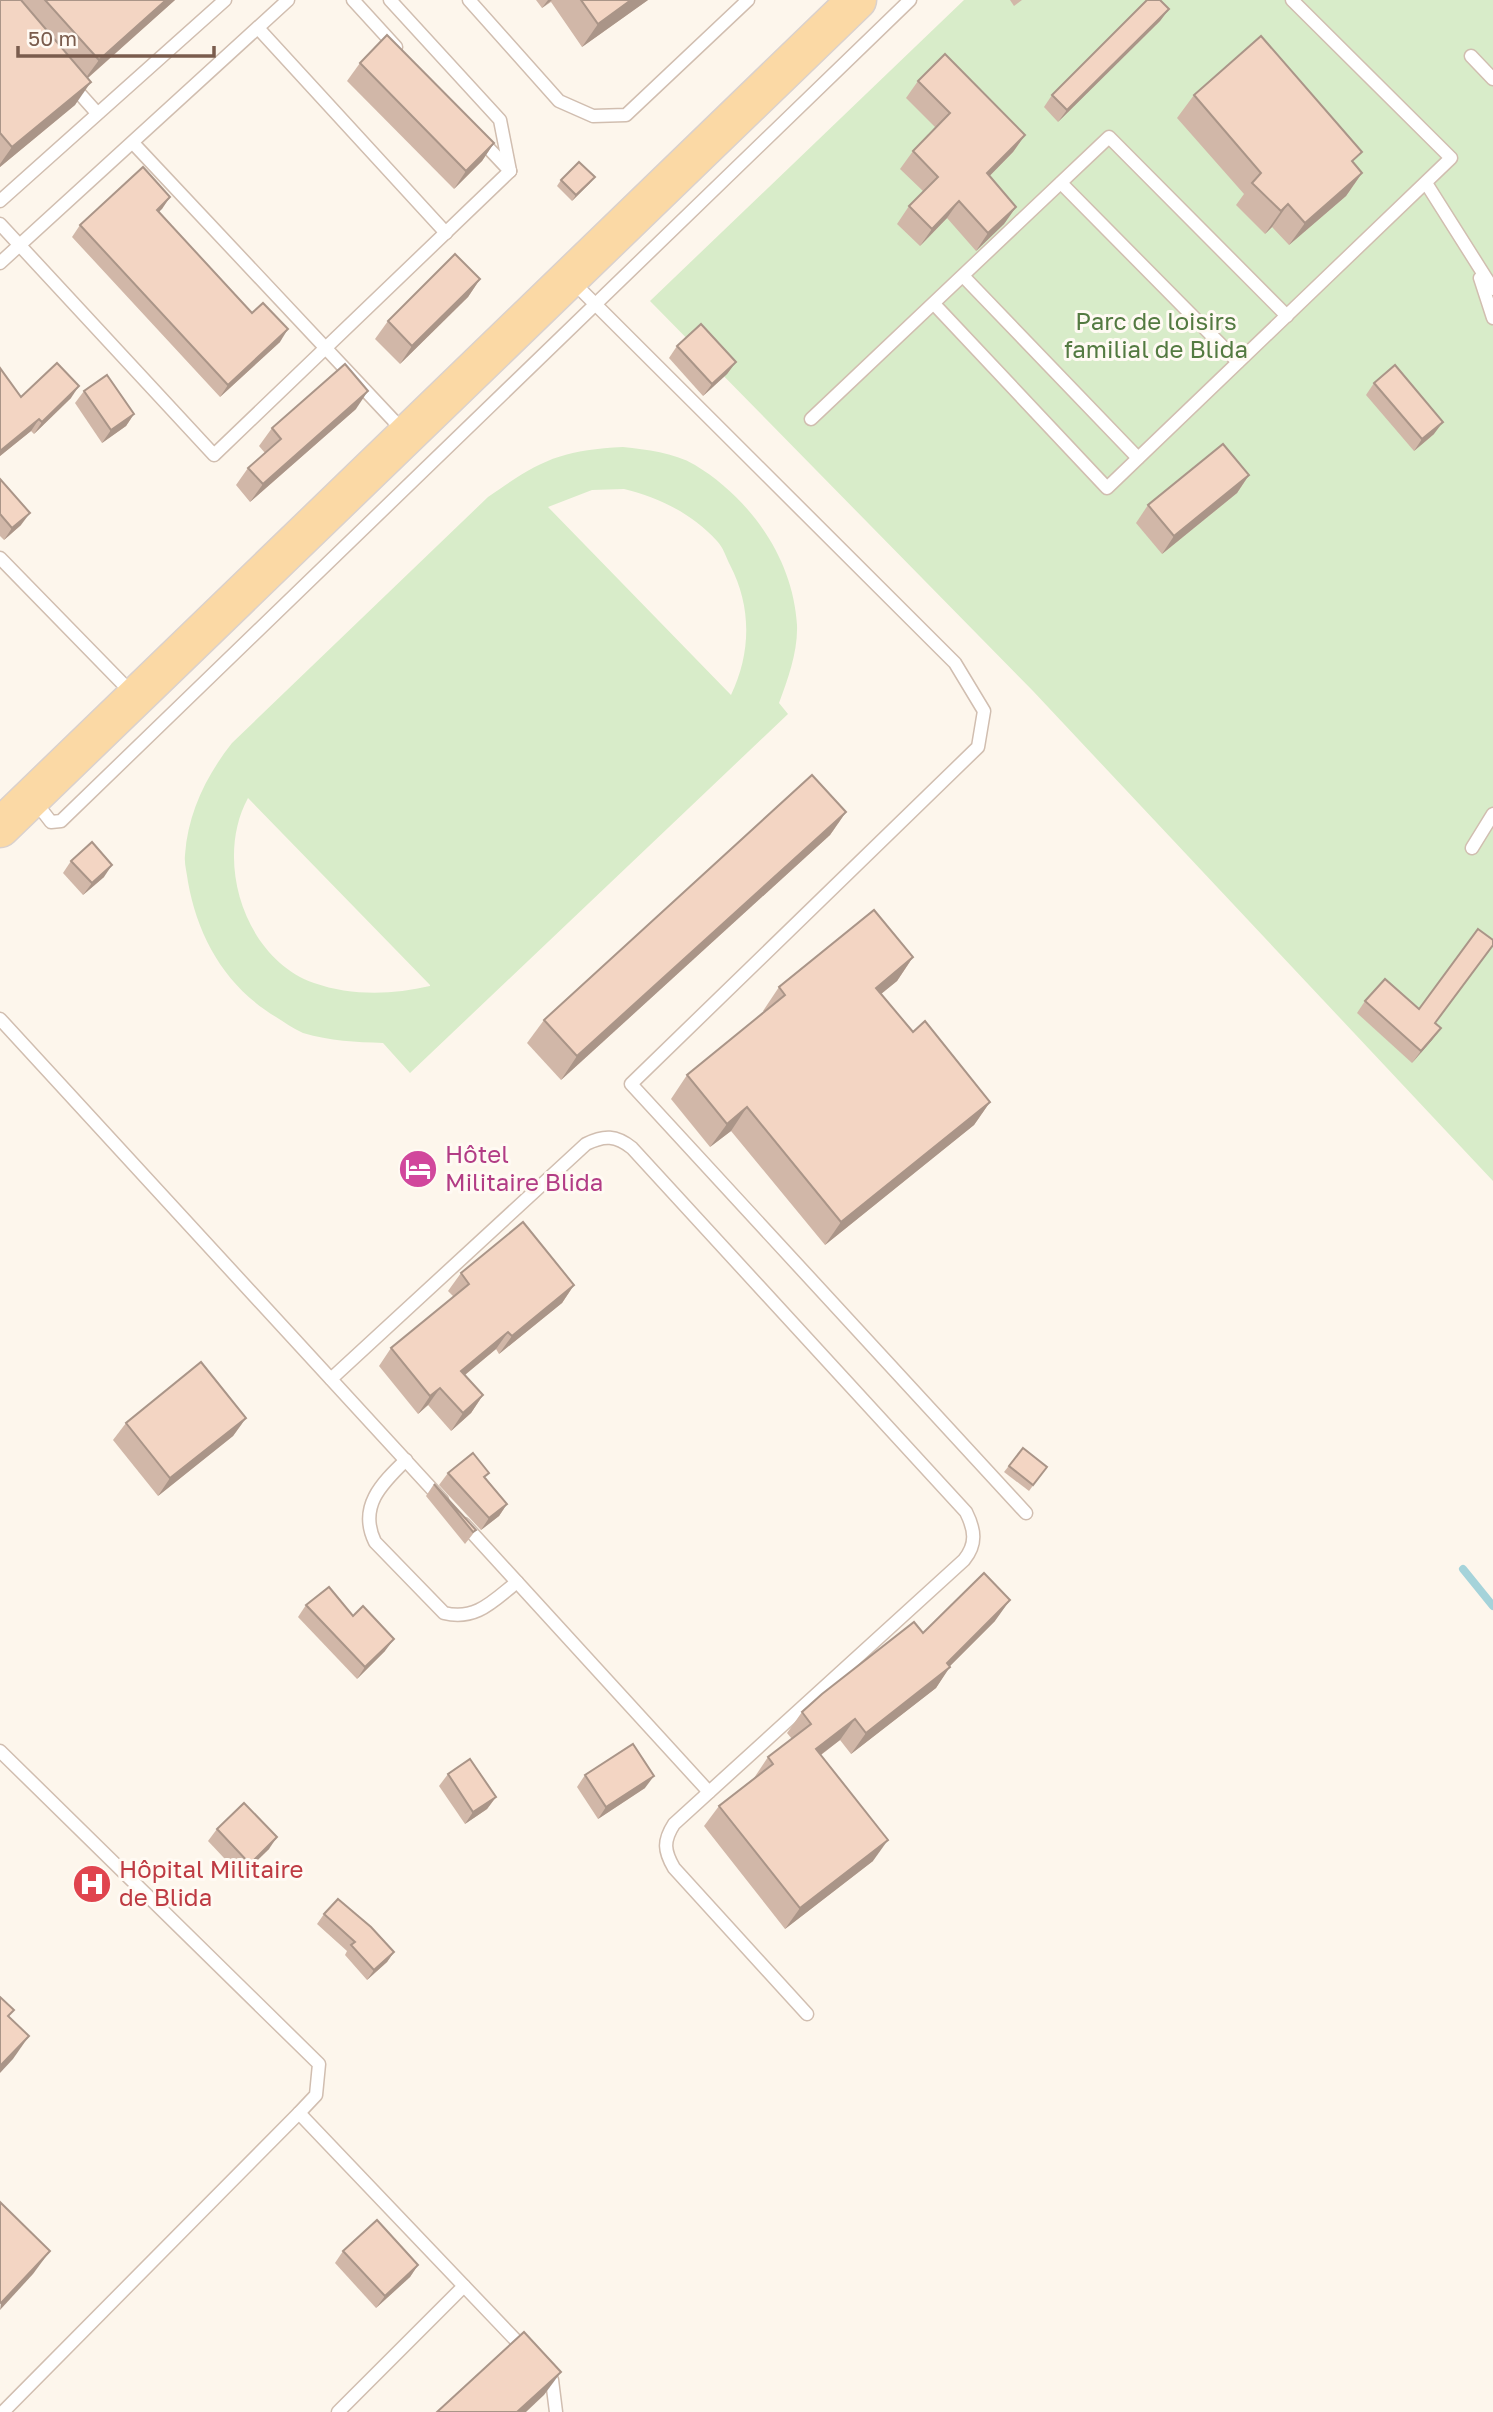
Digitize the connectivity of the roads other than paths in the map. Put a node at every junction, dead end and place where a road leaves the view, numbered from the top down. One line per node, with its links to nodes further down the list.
1 (225, 0): 16 (lane)
2 (288, 0): 11 (lane)
3 (353, 0): 13 (lane)
4 (390, 0): 19 (lane)
5 (469, 0): 6 (lane)
6 (748, 0)
7 (832, 0): 37 (main road)
8 (857, 0): 30 (main road)
9 (911, 0): 30 (lane)
10 (1292, 0): 21 (lane)
11 (258, 28): 18 (lane); 24 (lane)
12 (1471, 56): 15 (lane)
13 (408, 60)
14 (62, 74): 16 (lane)
15 (1493, 79)
16 (97, 113): 22 (lane)
17 (473, 131): 19 (lane)
18 (133, 142): 25 (lane); 34 (lane)
19 (510, 171): 24 (lane)
20 (1061, 183): 28 (lane); 32 (lane); 35 (lane)
21 (1426, 183): 27 (lane); 32 (lane)
22 (0, 201)
23 (0, 224): 25 (lane)
24 (446, 233): 34 (lane)
25 (19, 246): 26 (lane); 34 (lane)
26 (0, 263)
27 (1475, 264): 29 (lane); 33 (lane)
28 (964, 277): 31 (lane); 38 (lane)
29 (1493, 289)
30 (582, 292): 41 (main road); 48 (lane)
31 (935, 304): 36 (lane); 38 (lane)
32 (1287, 316): 35 (lane)
33 (1493, 318)
34 (327, 348): 37 (lane)
35 (1238, 362): 38 (lane)
36 (811, 419)
37 (395, 422): 40 (main road)
38 (1138, 457)
39 (0, 558): 40 (lane)
40 (123, 684): 41 (main road)
41 (16, 800): 43 (main road)
42 (1493, 814): 44 (lane)
43 (0, 828)
44 (1472, 848)
45 (0, 1019): 46 (lane)
46 (331, 1379): 47 (lane); 51 (lane)
47 (405, 1460): 49 (lane); 49 (lane)
48 (1026, 1513)
49 (517, 1582): 51 (lane)
50 (0, 1751): 53 (lane)
51 (709, 1792): 52 (lane)
52 (807, 2014)
53 (299, 2113): 54 (lane); 55 (lane)
54 (464, 2286): 56 (lane); 57 (lane)
55 (3, 2412)
56 (338, 2412)
57 (556, 2412)

